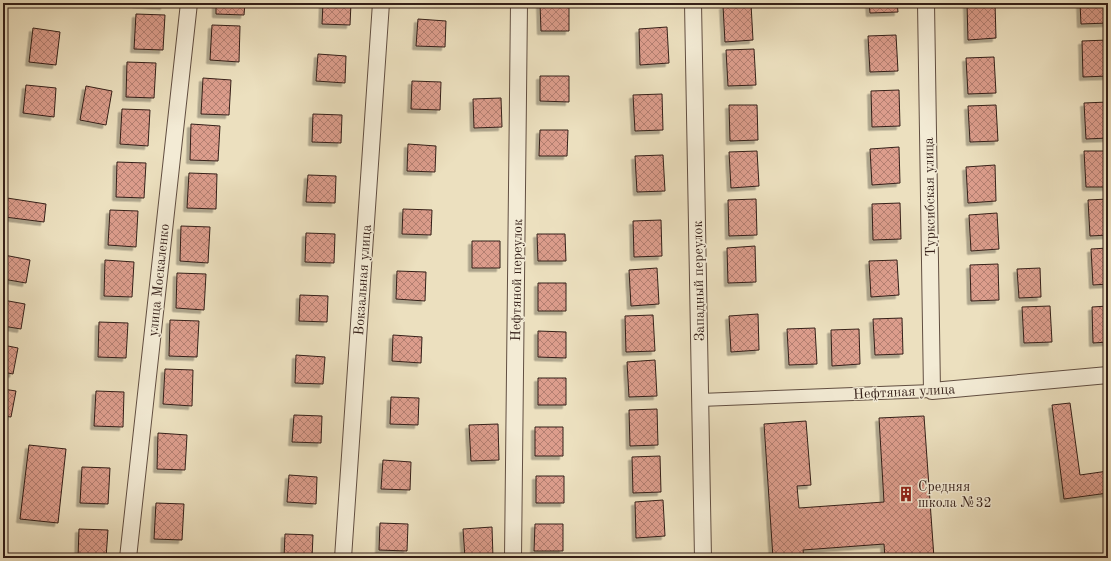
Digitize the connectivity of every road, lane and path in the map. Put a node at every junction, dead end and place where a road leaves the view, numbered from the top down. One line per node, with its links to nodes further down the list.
1 (189, 3): 9 (street, улица Москаленко)
2 (381, 3): 10 (street, Вокзальная улица)
3 (519, 3): 11 (street, Нефтяной переулок)
4 (693, 3): 8 (street, Западный переулок)
5 (926, 3): 7 (street, Турксибская улица)
6 (1108, 375): 7 (street, Нефтяная улица)
7 (932, 391): 8 (street, Нефтяная улица)
8 (700, 400): 12 (street, Западный переулок)
9 (128, 558)
10 (343, 558)
11 (513, 558)
12 (703, 558)

